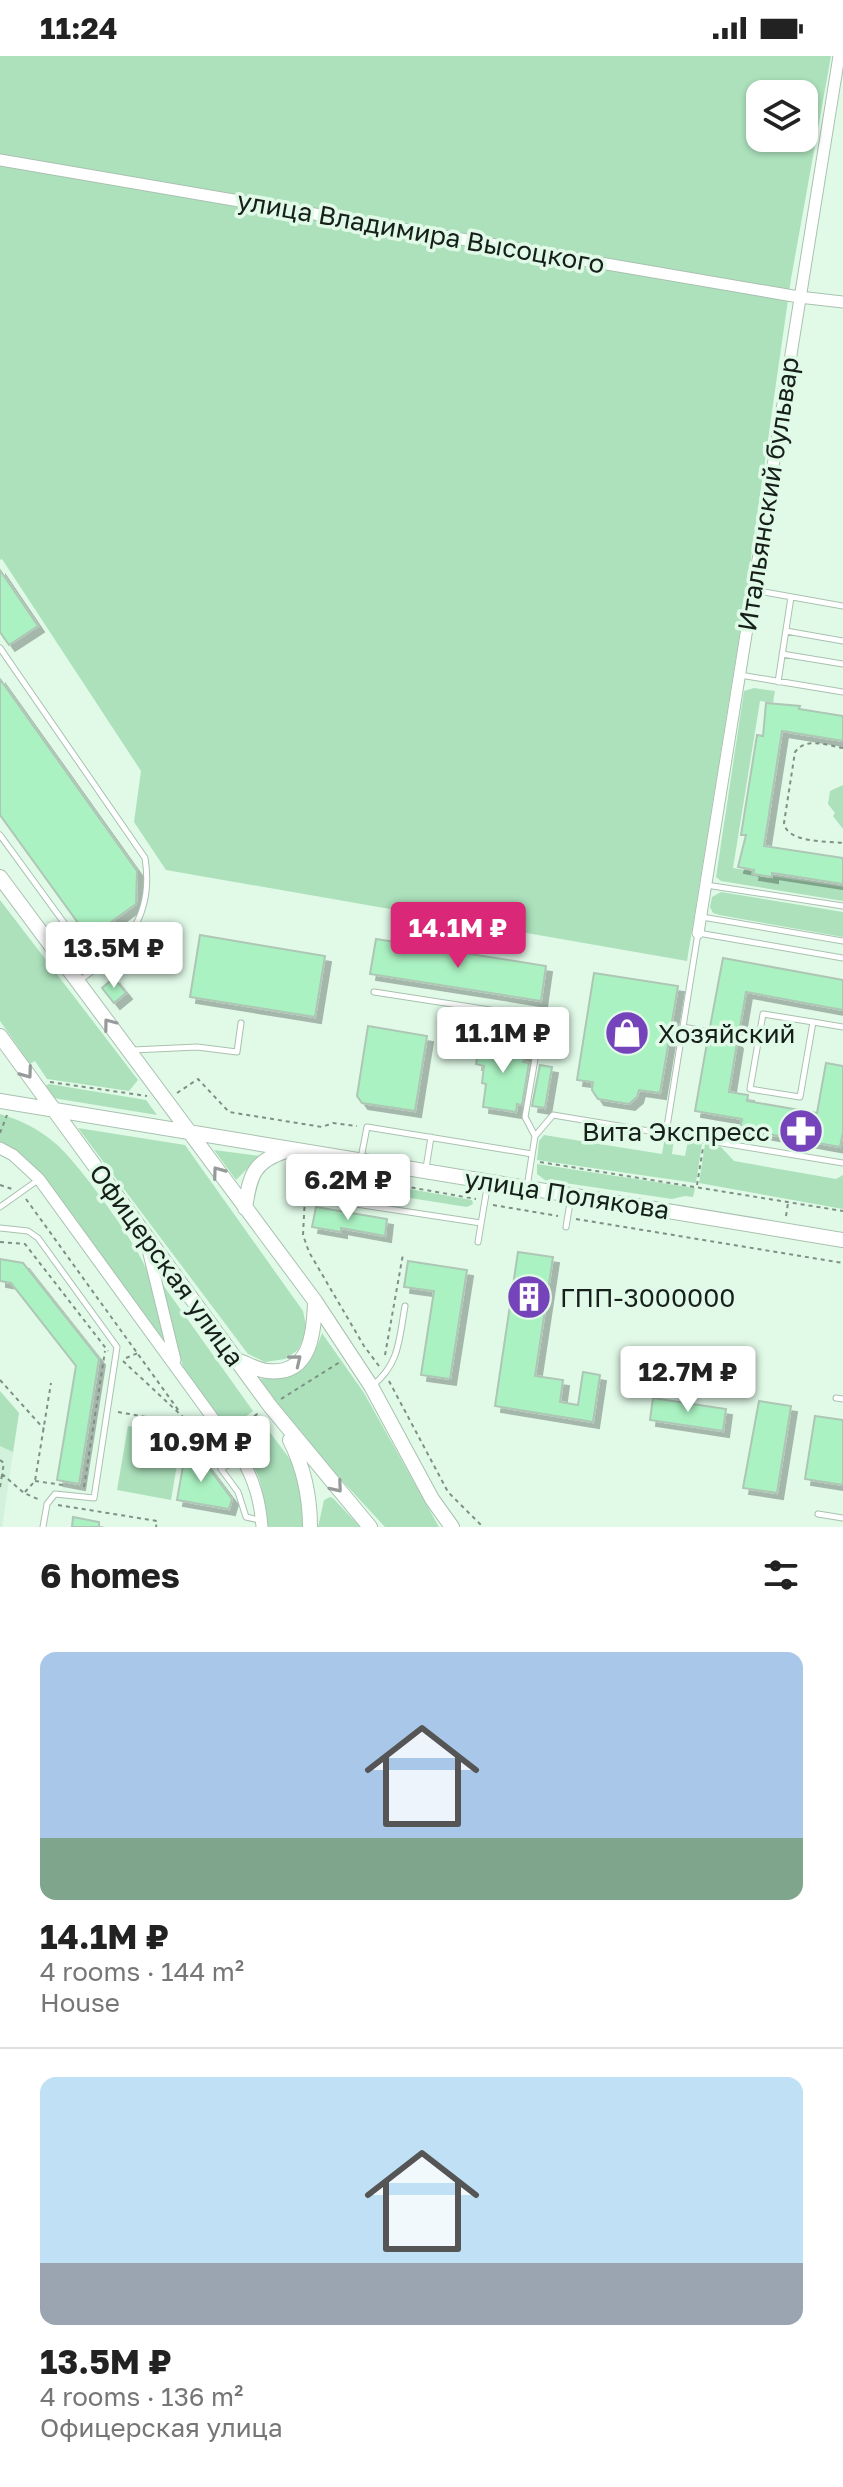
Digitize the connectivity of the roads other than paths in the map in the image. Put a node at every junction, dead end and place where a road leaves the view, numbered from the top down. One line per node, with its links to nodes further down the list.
1 (839, 56): 3 (street, Итальянский бульвар)
2 (0, 160): 3 (street, улица Владимира Высоцкого)
3 (799, 297): 4 (street, улица Владимира Высоцкого); 5 (street, Итальянский бульвар)
4 (843, 302)
5 (753, 590): 6 (lane); 13 (street, Итальянский бульвар)
6 (791, 597): 7 (lane); 8 (lane)
7 (843, 606)
8 (786, 631): 9 (lane); 11 (lane)
9 (843, 641)
10 (0, 648): 26 (lane)
11 (782, 654): 12 (lane); 14 (lane)
12 (843, 664)
13 (739, 675): 14 (lane); 19 (street, Итальянский бульвар)
14 (778, 682): 15 (lane)
15 (843, 692)
16 (0, 835): 28 (lane)
17 (0, 877): 20 (main road)
18 (0, 884): 20 (main road)
19 (706, 884): 21 (lane); 22 (street, Итальянский бульвар)
20 (13, 897): 29 (main road)
21 (843, 906)
22 (701, 917): 23 (street, Итальянский бульвар); 25 (lane)
23 (698, 933): 27 (lane); 33 (lane)
24 (104, 936): 26 (lane)
25 (843, 941)
26 (116, 953): 28 (lane)
27 (843, 958)
28 (97, 968): 29 (lane)
29 (77, 982): 39 (main road, one-way to 29)
30 (374, 992): 44 (lane)
31 (813, 1022): 34 (lane); 38 (lane); 38 (lane)
32 (241, 1023): 39 (lane)
33 (683, 1027): 35 (lane); 43 (lane)
34 (843, 1027)
35 (709, 1032)
36 (0, 1036): 41 (main road, Офицерская улица, one-way to 41)
37 (738, 1038): 38 (lane)
38 (758, 1040)
39 (128, 1050): 42 (main road)
40 (4, 1102): 41 (main road, улица Полякова)
41 (54, 1110): 42 (main road, улица Полякова); 62 (main road, Офицерская улица)
42 (189, 1131): 47 (main road, улица Полякова); 58 (main road, one-way to 42)
43 (666, 1133): 44 (lane); 50 (lane)
44 (535, 1136): 48 (lane)
45 (431, 1137): 48 (lane); 49 (lane); 51 (lane)
46 (0, 1148): 52 (street)
47 (291, 1149): 49 (main road, улица Полякова); 58 (main road)
48 (532, 1157): 54 (lane)
49 (361, 1161): 51 (main road, улица Полякова)
50 (843, 1163)
51 (425, 1171): 53 (main road, улица Полякова)
52 (39, 1179): 57 (lane); 68 (street)
53 (488, 1181): 54 (main road, улица Полякова); 59 (lane)
54 (527, 1188): 55 (main road, улица Полякова)
55 (571, 1195): 60 (lane); 63 (main road, улица Полякова)
56 (343, 1202): 59 (lane)
57 (0, 1207)
58 (245, 1208): 65 (main road)
59 (481, 1223): 64 (lane)
60 (566, 1227)
61 (0, 1228): 75 (lane)
62 (144, 1233): 67 (main road, Офицерская улица); 68 (street)
63 (843, 1240)
64 (478, 1242)
65 (315, 1301): 67 (main road, one-way to 65); 69 (main road)
66 (405, 1306): 69 (lane)
67 (236, 1360): 70 (main road, Офицерская улица)
68 (176, 1366): 71 (street)
69 (371, 1386): 78 (main road)
70 (280, 1418): 76 (main road); 77 (main road, Офицерская улица, one-way to 77)
71 (241, 1457): 74 (street); 74 (lane)
72 (818, 1514): 73 (lane)
73 (843, 1518)
74 (261, 1524)
75 (43, 1527)
76 (310, 1527)
77 (370, 1527)
78 (452, 1527)

